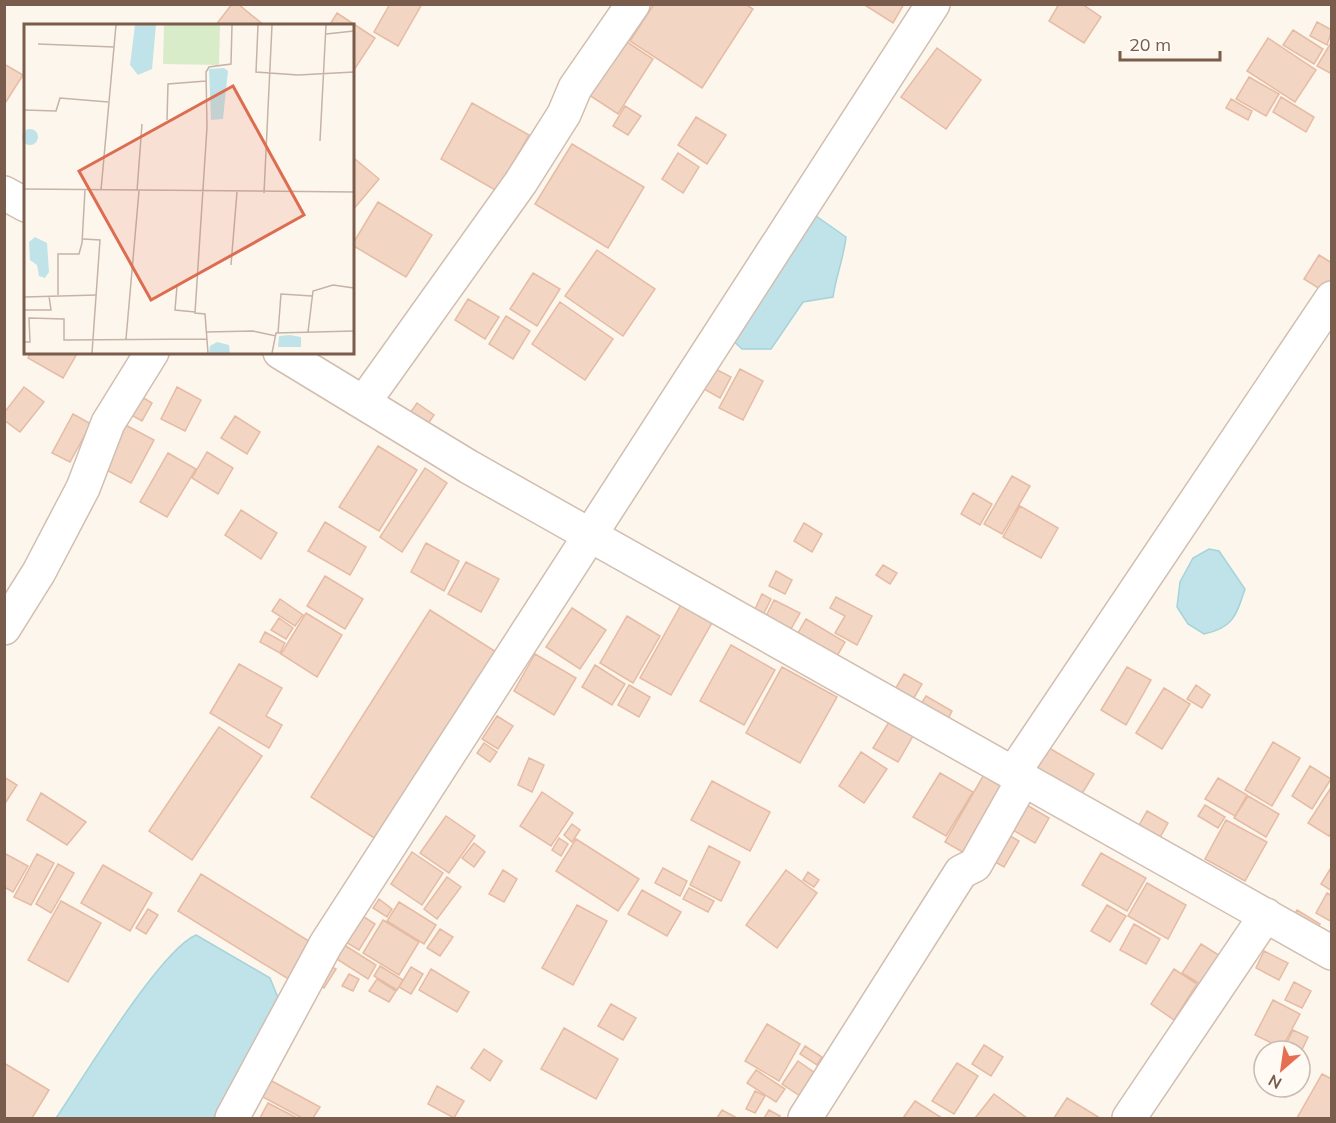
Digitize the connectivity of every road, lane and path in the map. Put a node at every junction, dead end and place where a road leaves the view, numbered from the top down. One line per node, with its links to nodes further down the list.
1 (633, 4): 8 (street)
2 (933, 4): 9 (street)
3 (4, 193): 4 (street)
4 (24, 204)
5 (1332, 298): 11 (street)
6 (151, 354): 10 (street)
7 (283, 354): 8 (street)
8 (364, 402): 9 (street)
9 (591, 536): 11 (street); 14 (street)
10 (4, 628)
11 (1019, 775): 12 (street); 15 (street)
12 (1266, 915): 13 (street); 16 (street)
13 (1332, 953)
14 (232, 1119)
15 (804, 1119)
16 (1129, 1119)

